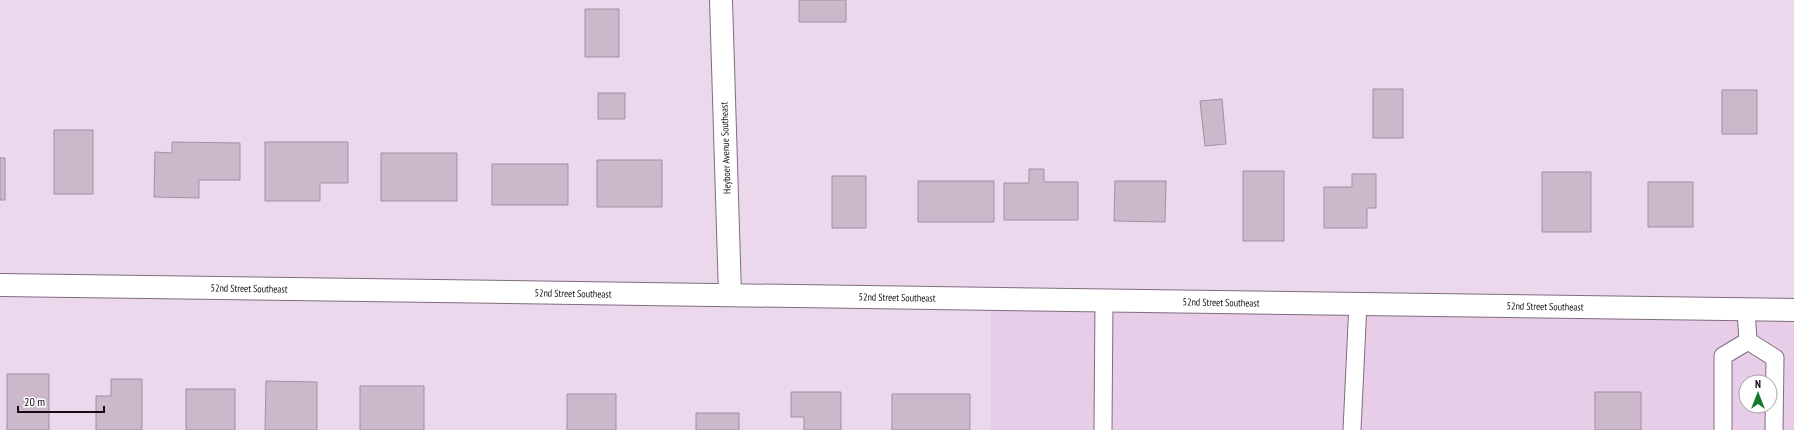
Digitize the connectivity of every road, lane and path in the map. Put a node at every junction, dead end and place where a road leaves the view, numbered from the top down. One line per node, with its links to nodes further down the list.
1 (721, 0): 3 (main road, Heyboer Avenue Southeast)
2 (0, 285): 3 (main road, 52nd Street Southeast)
3 (730, 295): 4 (main road, 52nd Street Southeast)
4 (1104, 300): 5 (main road, 52nd Street Southeast); 9 (lane)
5 (1358, 303): 6 (main road, 52nd Street Southeast); 10 (lane)
6 (1746, 310): 7 (main road, 52nd Street Southeast); 8 (lane)
7 (1794, 310)
8 (1748, 341): 11 (lane); 12 (lane)
9 (1103, 430)
10 (1352, 430)
11 (1723, 430)
12 (1774, 430)

